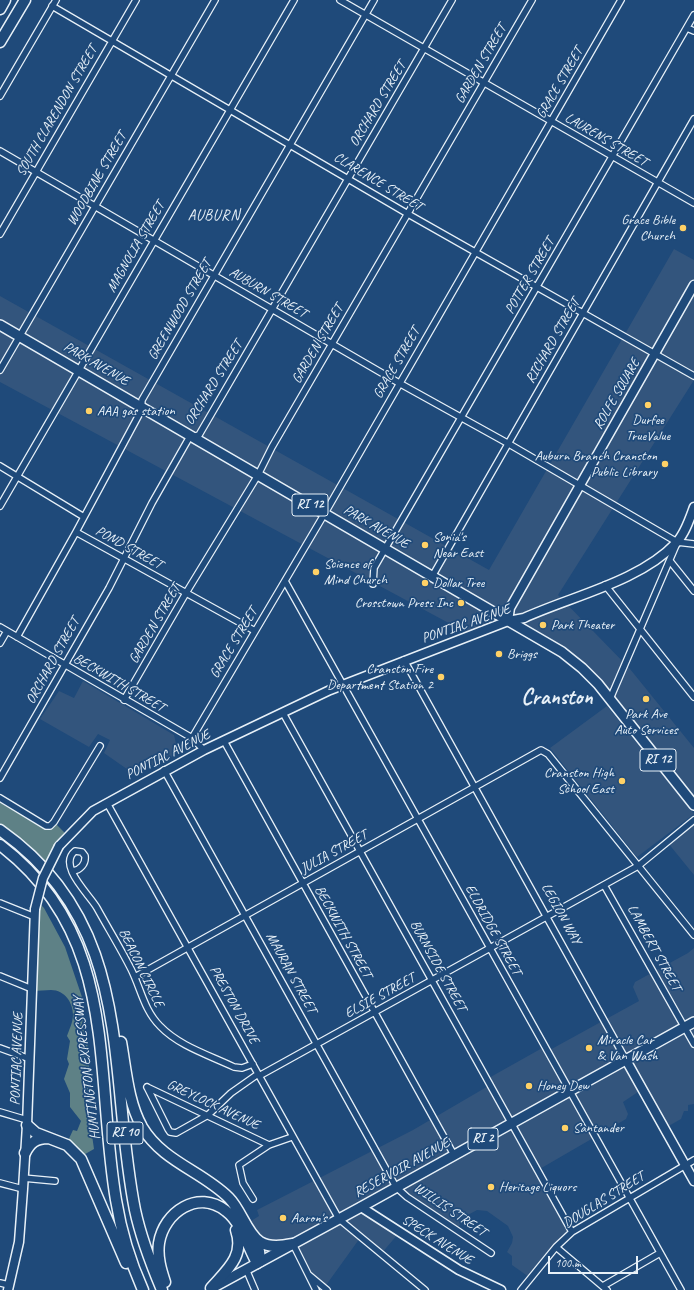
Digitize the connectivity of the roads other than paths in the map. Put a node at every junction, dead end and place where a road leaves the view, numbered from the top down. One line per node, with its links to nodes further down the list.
1 (5, 0): 13 (highway)
2 (25, 0): 19 (highway)
3 (56, 0): 12 (street)
4 (136, 0): 18 (street, SOUTH CLARENDON STREET)
5 (215, 0): 21 (street, WOODBINE STREET)
6 (294, 0): 24 (street, MAGNOLIA STREET)
7 (340, 0): 14 (street, LAURENS STREET)
8 (374, 0): 14 (street, GREENWOOD STREET)
9 (452, 0): 20 (street, ORCHARD STREET)
10 (532, 0): 22 (street, GARDEN STREET)
11 (621, 0): 26 (street, GRACE STREET)
12 (52, 6): 18 (street, CLARENCE STREET); 23 (street)
13 (0, 9)
14 (366, 15): 20 (street, LAURENS STREET); 27 (street, GREENWOOD STREET)
15 (694, 15): 16 (street, POTTER STREET)
16 (687, 28): 17 (street); 29 (street, POTTER STREET)
17 (694, 31)
18 (112, 41): 21 (street, CLARENCE STREET); 30 (street, SOUTH CLARENDON STREET)
19 (0, 42)
20 (425, 49): 22 (street, LAURENS STREET); 31 (street, ORCHARD STREET)
21 (171, 75): 24 (street, CLARENCE STREET); 34 (street, WOODBINE STREET)
22 (484, 83): 26 (street, LAURENS STREET); 35 (street, GARDEN STREET)
23 (0, 96)
24 (231, 110): 27 (street, CLARENCE STREET); 37 (street, MAGNOLIA STREET)
25 (694, 120): 32 (street, RICHARD STREET)
26 (551, 122): 29 (street, LAURENS STREET); 38 (street, GRACE STREET)
27 (289, 144): 31 (street, CLARENCE STREET); 39 (street, GREENWOOD STREET)
28 (0, 151): 30 (street, AUBURN STREET)
29 (612, 157): 32 (street, LAURENS STREET); 41 (street, POTTER STREET)
30 (36, 172): 34 (street, AUBURN STREET); 36 (street, SOUTH CLARENDON STREET)
31 (348, 178): 35 (street, CLARENCE STREET); 42 (street, ORCHARD STREET)
32 (658, 183): 33 (street, LAURENS STREET); 43 (street, RICHARD STREET)
33 (694, 203)
34 (96, 206): 37 (street, AUBURN STREET); 45 (street, WOODBINE STREET)
35 (408, 214): 38 (street, CLARENCE STREET); 46 (street, GARDEN STREET)
36 (0, 234)
37 (154, 240): 39 (street, AUBURN STREET); 49 (street, MAGNOLIA STREET)
38 (475, 253): 41 (street, CLARENCE STREET); 51 (street, GRACE STREET)
39 (214, 275): 42 (street, AUBURN STREET); 52 (street, GREENWOOD STREET)
40 (694, 285): 47 (main road, ROLFE SQUARE)
41 (537, 287): 43 (street, CLARENCE STREET); 53 (street, POTTER STREET)
42 (273, 309): 46 (street, AUBURN STREET); 54 (street, ORCHARD STREET)
43 (584, 312): 47 (street, CLARENCE STREET); 55 (street, RICHARD STREET)
44 (0, 325): 45 (main road, PARK AVENUE / RI 12)
45 (20, 336): 48 (street, WOODBINE STREET); 49 (main road, PARK AVENUE / RI 12)
46 (332, 344): 51 (street, AUBURN STREET); 57 (street, GARDEN STREET)
47 (655, 355): 50 (street, CLARENCE STREET); 59 (main road, ROLFE SQUARE)
48 (0, 370)
49 (79, 370): 52 (main road, PARK AVENUE / RI 12); 58 (street, MAGNOLIA STREET)
50 (694, 376)
51 (399, 383): 53 (street, AUBURN STREET); 62 (street, GRACE STREET)
52 (141, 405): 54 (main road, PARK AVENUE / RI 12); 63 (street, GREENWOOD STREET)
53 (461, 417): 55 (street, AUBURN STREET); 67 (street, POTTER STREET)
54 (194, 436): 57 (main road, PARK AVENUE / RI 12); 68 (street, ORCHARD STREET)
55 (509, 444): 59 (street, AUBURN STREET); 70 (street, RICHARD STREET)
56 (0, 466): 58 (street, POND STREET)
57 (258, 475): 62 (main road, PARK AVENUE / RI 12); 75 (street, GARDEN STREET)
58 (17, 476): 60 (street, MAGNOLIA STREET); 63 (street, POND STREET)
59 (580, 485): 65 (street, AUBURN STREET); 76 (main road, ROLFE SQUARE)
60 (0, 506)
61 (694, 507): 65 (main road, PONTIAC AVENUE)
62 (325, 513): 67 (main road, PARK AVENUE / RI 12); 71 (street, GRACE STREET)
63 (84, 517): 64 (street, GREENWOOD STREET)
64 (76, 532): 68 (street, POND STREET); 81 (street, GREENWOOD STREET)
65 (677, 542): 66 (street, AUBURN STREET); 69 (street); 73 (main road, PONTIAC AVENUE)
66 (694, 544)
67 (386, 548): 70 (main road, PARK AVENUE / RI 12); 72 (street, POTTER STREET)
68 (124, 558): 75 (street, POND STREET); 84 (street, ORCHARD STREET)
69 (670, 561): 74 (street); 78 (street)
70 (433, 575): 76 (main road, PARK AVENUE / RI 12)
71 (285, 581): 80 (street, GRACE STREET); 85 (street, ELDRIDGE STREET)
72 (373, 584)
73 (605, 586): 76 (main road, PONTIAC AVENUE); 78 (street)
74 (694, 591)
75 (186, 593): 80 (street, POND STREET); 88 (street, GARDEN STREET)
76 (508, 621): 83 (main road, PONTIAC AVENUE); 87 (main road, PARK AVENUE / RI 12)
77 (0, 627): 79 (street, BECKWITH STREET)
78 (641, 629): 86 (street); 87 (street)
79 (7, 631): 81 (street, BECKWITH STREET); 82 (street)
80 (254, 631): 90 (street, GRACE STREET)
81 (17, 637): 84 (street, BECKWITH STREET)
82 (0, 643)
83 (404, 660): 85 (main road, PONTIAC AVENUE); 96 (street, LEGION WAY)
84 (65, 666): 88 (street, BECKWITH STREET); 95 (street, ORCHARD STREET)
85 (343, 685): 89 (main road, PONTIAC AVENUE); 100 (street, ELDRIDGE STREET)
86 (694, 697)
87 (610, 699): 98 (main road, PARK AVENUE / RI 12)
88 (124, 700): 90 (street, BECKWITH STREET)
89 (283, 713): 91 (main road, PONTIAC AVENUE); 104 (street, BURNSIDE STREET)
90 (192, 738): 93 (street, BECKWITH STREET)
91 (224, 741): 93 (main road, PONTIAC AVENUE); 107 (street, BECKWITH STREET)
92 (100, 746): 97 (street)
93 (204, 750): 94 (main road, PONTIAC AVENUE)
94 (164, 770): 99 (main road, PONTIAC AVENUE); 111 (street, MAURAN STREET)
95 (0, 778)
96 (475, 787): 100 (street, JULIA STREET); 105 (street, JULIA STREET); 112 (street, LEGION WAY)
97 (0, 798)
98 (693, 802)
99 (107, 803): 110 (main road, PONTIAC AVENUE, bridge); 114 (street, PRESTON DRIVE)
100 (418, 819): 104 (street, JULIA STREET); 115 (street, ELDRIDGE STREET)
101 (694, 820): 105 (street, ELSIE STREET)
102 (0, 830): 116 (highway, HUNTINGTON EXPRESSWAY / RI 10)
103 (0, 845): 169 (highway, HUNTINGTON EXPRESSWAY / RI 10)
104 (360, 851): 107 (street, JULIA STREET); 119 (street, BURNSIDE STREET)
105 (638, 866): 108 (street, ELSIE STREET); 113 (street)
106 (73, 871): 118 (street, BEACON CIRCLE)
107 (303, 883): 111 (street, JULIA STREET); 121 (street, BECKWITH STREET)
108 (604, 885): 112 (street, ELSIE STREET); 123 (street, LAMBERT STREET)
109 (0, 903): 110 (street)
110 (35, 913): 120 (main road, PONTIAC AVENUE)
111 (245, 915): 114 (street, JULIA STREET); 125 (street, MAURAN STREET)
112 (547, 916): 115 (street, ELSIE STREET); 128 (street, LEGION WAY)
113 (694, 936)
114 (188, 947): 118 (street, JULIA STREET); 129 (street, PRESTON DRIVE)
115 (490, 949): 119 (street, ELSIE STREET); 132 (street, ELDRIDGE STREET)
116 (102, 973): 156 (highway); 170 (highway, HUNTINGTON EXPRESSWAY / RI 10)
117 (0, 976): 120 (street)
118 (135, 977): 129 (street, BEACON CIRCLE)
119 (432, 981): 121 (street, ELSIE STREET); 136 (street, BURNSIDE STREET)
120 (32, 989): 127 (main road, PONTIAC AVENUE)
121 (375, 1013): 125 (street, ELSIE STREET); 141 (street, BECKWITH STREET)
122 (694, 1022): 123 (main road, RESERVOIR AVENUE / RI 2)
123 (684, 1027): 124 (street, LAMBERT STREET); 128 (main road, RESERVOIR AVENUE / RI 2)
124 (694, 1044)
125 (317, 1045): 130 (street, ELSIE STREET); 148 (street, MAURAN STREET)
126 (0, 1048): 127 (street)
127 (30, 1059): 135 (main road, PONTIAC AVENUE)
128 (626, 1060): 132 (main road, RESERVOIR AVENUE / RI 2); 143 (main road, LEGION WAY)
129 (253, 1064): 130 (street, PRESTON DRIVE)
130 (259, 1075): 134 (street, ELSIE STREET); 137 (street, PRESTON DRIVE)
131 (147, 1087): 134 (street, GREYLOCK AVENUE); 134 (street, ELSIE STREET)
132 (569, 1091): 136 (main road, RESERVOIR AVENUE / RI 2); 150 (street, ELDRIDGE STREET)
133 (0, 1112): 135 (street)
134 (208, 1115): 139 (street, GREYLOCK AVENUE)
135 (27, 1122): 138 (highway); 140 (main road, PONTIAC AVENUE)
136 (511, 1123): 141 (main road, RESERVOIR AVENUE / RI 2); 155 (street, BURNSIDE STREET)
137 (292, 1137): 139 (street, GREYLOCK AVENUE); 154 (street, PRESTON DRIVE)
138 (54, 1139): 140 (highway); 168 (highway)
139 (270, 1145): 151 (street, GREYLOCK AVENUE)
140 (25, 1153): 144 (main road, PONTIAC AVENUE)
141 (454, 1155): 148 (main road, RESERVOIR AVENUE / RI 2)
142 (694, 1160): 143 (street, DOUGLAS STREET)
143 (685, 1164): 146 (main road, LEGION WAY); 150 (street, DOUGLAS STREET)
144 (24, 1178): 145 (street); 149 (main road, PONTIAC AVENUE)
145 (55, 1181)
146 (694, 1181)
147 (0, 1183): 149 (street)
148 (396, 1187): 153 (main road, RESERVOIR AVENUE / RI 2); 159 (street, WILLIS STREET)
149 (23, 1189): 165 (main road, PONTIAC AVENUE)
150 (629, 1198): 155 (street, DOUGLAS STREET); 160 (street, ELDRIDGE STREET)
151 (253, 1200)
152 (221, 1207): 161 (highway); 167 (highway); 171 (highway)
153 (361, 1207): 154 (main road, RESERVOIR AVENUE / RI 2); 176 (main road, SPECK AVENUE)
154 (339, 1219): 157 (main road, RESERVOIR AVENUE / RI 2); 175 (street)
155 (572, 1232): 158 (street, DOUGLAS STREET)
156 (252, 1234): 157 (highway); 161 (highway)
157 (293, 1244): 161 (main road, RESERVOIR AVENUE / RI 2); 163 (street)
158 (556, 1247): 166 (street); 177 (street, DOUGLAS STREET)
159 (491, 1253)
160 (660, 1253): 166 (street); 178 (street, ELDRIDGE STREET)
161 (259, 1262): 162 (main road, RESERVOIR AVENUE / RI 2)
162 (246, 1269): 167 (main road, RESERVOIR AVENUE / RI 2); 172 (street)
163 (307, 1273): 173 (street); 174 (street)
164 (0, 1283): 165 (street)
165 (8, 1287)
166 (605, 1288)
167 (209, 1289)
168 (139, 1290)
169 (143, 1290)
170 (162, 1290)
171 (167, 1290)
172 (255, 1290)
173 (316, 1290)
174 (328, 1290)
175 (425, 1290)
176 (501, 1290)
177 (521, 1290)
178 (681, 1290)

